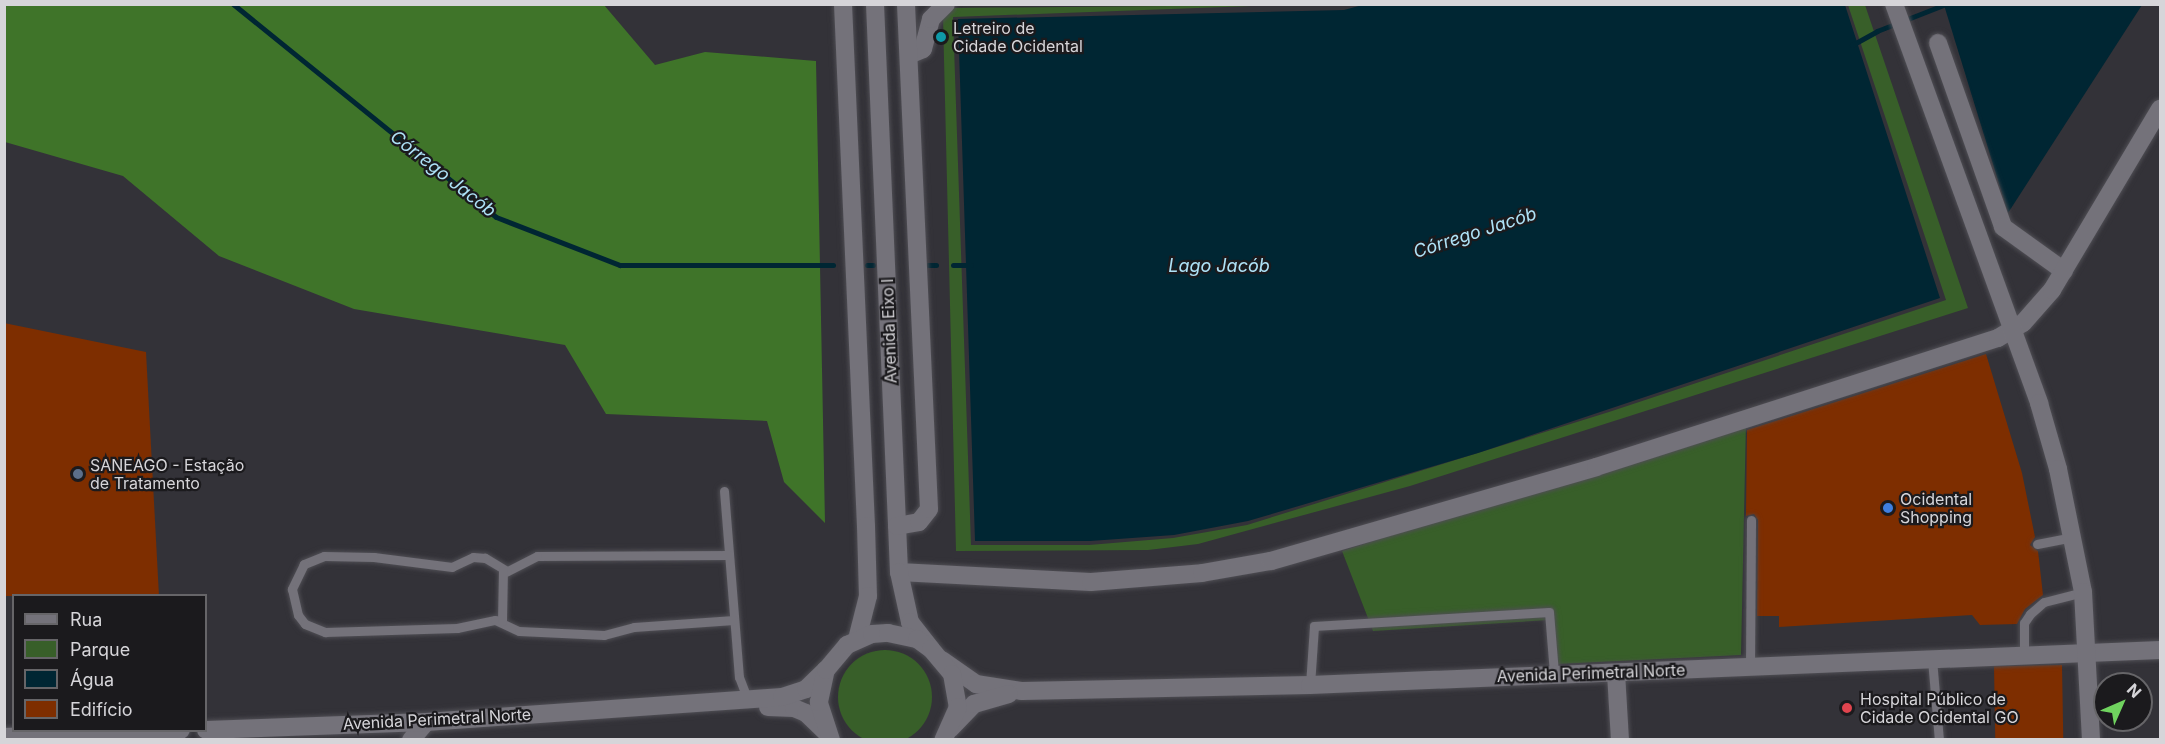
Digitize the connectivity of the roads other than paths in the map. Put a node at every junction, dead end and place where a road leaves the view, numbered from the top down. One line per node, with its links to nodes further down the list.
1 (843, 4): 22 (street, Avenida Eixo I)
2 (875, 4): 13 (street, Avenida Eixo I)
3 (906, 4): 7 (street)
4 (946, 4): 7 (street)
5 (1895, 8): 10 (street)
6 (1938, 43): 9 (street)
7 (909, 56): 13 (street)
8 (2160, 109): 9 (street)
9 (2064, 271): 10 (street)
10 (2013, 331): 14 (street); 18 (street)
11 (724, 491): 16 (lane)
12 (1751, 520): 28 (lane)
13 (897, 526): 18 (street, Avenida Eixo I)
14 (2074, 537): 15 (lane); 19 (street)
15 (2037, 544)
16 (729, 555): 17 (lane); 20 (lane)
17 (503, 570): 21 (lane); 21 (lane)
18 (899, 572): 25 (street, Avenida Eixo I)
19 (2082, 592): 24 (street); 26 (lane)
20 (734, 620): 21 (lane); 34 (lane)
21 (502, 621)
22 (857, 639): 25 (street); 29 (street, Avenida Perimetral Norte)
23 (2160, 650): 24 (street, Avenida Perimetral Norte)
24 (2088, 653): 26 (street, Avenida Perimetral Norte); 44 (street)
25 (937, 655): 33 (street, Avenida Perimetral Norte); 38 (street)
26 (2024, 656): 27 (street, Avenida Perimetral Norte)
27 (1932, 659): 28 (street, Avenida Perimetral Norte); 43 (lane)
28 (1750, 667): 30 (street, Avenida Perimetral Norte)
29 (826, 670): 34 (street, Avenida Perimetral Norte); 40 (street)
30 (1616, 673): 31 (street, Avenida Perimetral Norte); 42 (street)
31 (1554, 674): 32 (street, Avenida Perimetral Norte); 32 (lane)
32 (1310, 685): 33 (street, Avenida Perimetral Norte)
33 (1022, 691): 38 (street, Avenida Perimetral Norte)
34 (750, 703): 35 (street, Avenida Perimetral Norte); 40 (street, Avenida Perimetral Norte)
35 (426, 722): 36 (street, Avenida Perimetral Norte); 41 (street)
36 (207, 730)
37 (130, 732): 39 (street)
38 (946, 735)
39 (4, 737)
40 (830, 737)
41 (411, 740)
42 (1620, 740)
43 (1939, 740)
44 (2091, 740)

